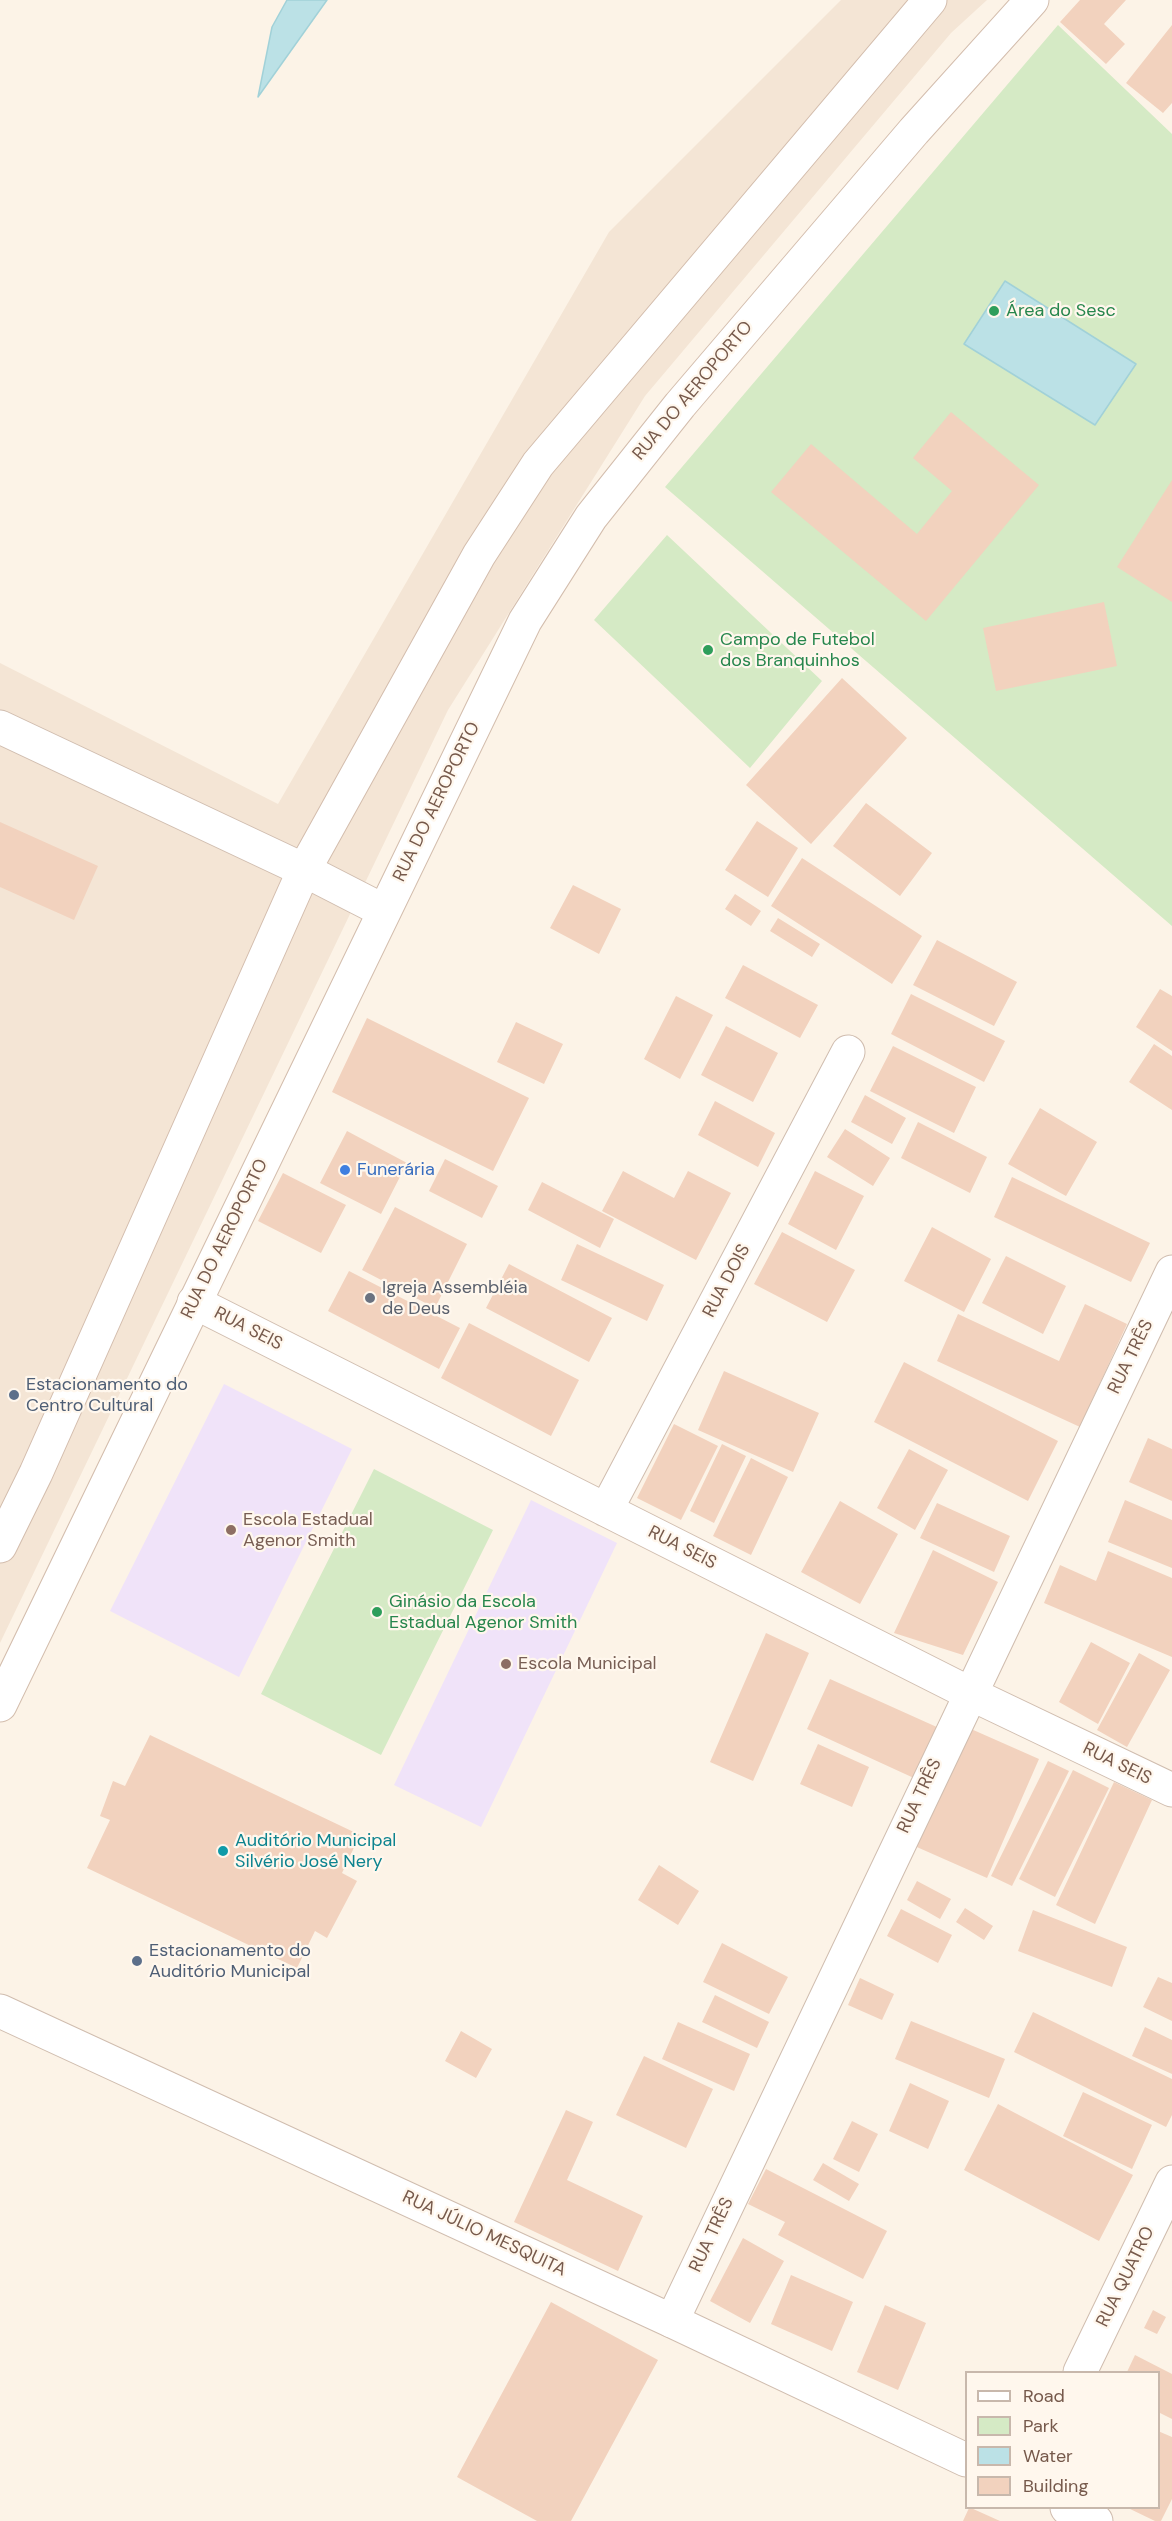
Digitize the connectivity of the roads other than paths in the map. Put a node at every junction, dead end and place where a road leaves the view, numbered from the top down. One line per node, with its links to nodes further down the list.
1 (930, 0): 4 (street)
2 (1032, 0): 5 (street, RUA DO AEROPORTO)
3 (0, 727): 4 (street)
4 (304, 870): 5 (street); 10 (street)
5 (384, 911): 8 (street, RUA DO AEROPORTO)
6 (848, 1052): 9 (street, RUA DOIS)
7 (1172, 1272): 11 (street, RUA TRÊS)
8 (194, 1302): 9 (street, RUA SEIS); 12 (street, RUA DO AEROPORTO)
9 (606, 1510): 11 (street, RUA SEIS)
10 (0, 1546)
11 (969, 1693): 13 (street, RUA SEIS); 16 (street, RUA TRÊS)
12 (0, 1705)
13 (1172, 1790)
14 (0, 2011): 16 (street, RUA JÚLIO MESQUITA)
15 (1172, 2182): 17 (street, RUA QUATRO)
16 (672, 2321): 18 (street, RUA JÚLIO MESQUITA)
17 (1081, 2371)
18 (965, 2460)
19 (1069, 2509): 20 (street)
20 (1096, 2521)

